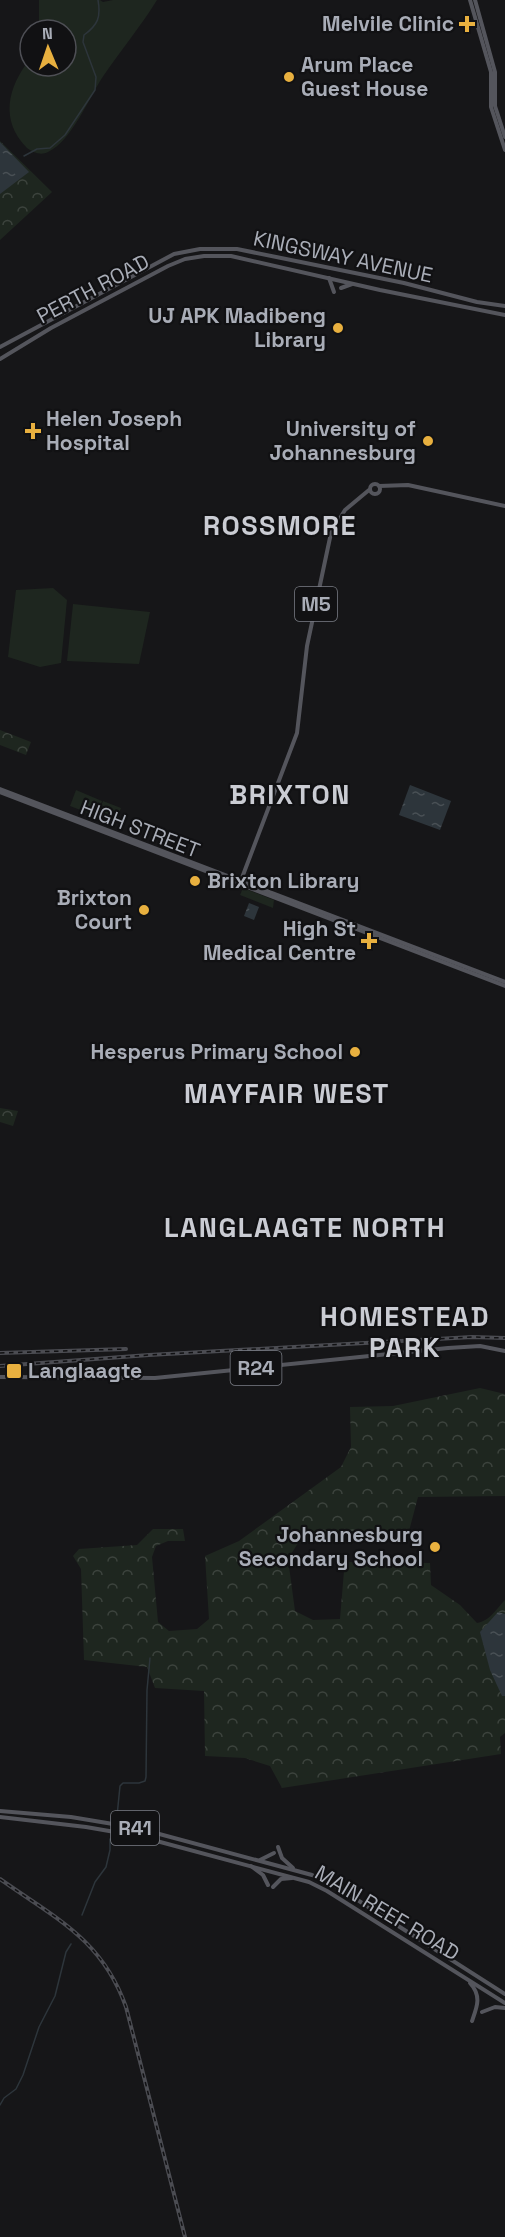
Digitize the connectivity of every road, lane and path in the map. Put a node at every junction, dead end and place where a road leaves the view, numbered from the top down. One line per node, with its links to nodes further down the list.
1 (473, 0): 2 (main road)
2 (493, 107): 3 (main road); 4 (main road)
3 (505, 137)
4 (505, 150)
5 (174, 254): 11 (main road, KINGSWAY AVENUE); 13 (main road, PERTH ROAD)
6 (204, 256): 7 (main road, KINGSWAY AVENUE); 14 (main road, PERTH ROAD)
7 (328, 278): 8 (main road, KINGSWAY AVENUE); 10 (main road)
8 (352, 284): 9 (main road); 12 (main road, KINGSWAY AVENUE)
9 (341, 288)
10 (334, 292)
11 (505, 306)
12 (505, 315)
13 (0, 346)
14 (0, 359)
15 (379, 488): 16 (main road, M5); 16 (main road, M5); 17 (main road, M5)
16 (370, 491): 19 (main road, M5)
17 (504, 504)
18 (0, 790): 19 (main road, HIGH STREET)
19 (240, 882): 20 (main road, HIGH STREET)
20 (505, 984)
21 (505, 1351): 22 (main road, R24)
22 (0, 1377)
23 (0, 1810): 27 (main road, MAIN REEF ROAD / R41)
24 (0, 1817): 28 (main road, MAIN REEF ROAD / R41)
25 (278, 1847): 29 (main road)
26 (274, 1853): 27 (main road)
27 (259, 1860): 29 (main road, MAIN REEF ROAD / R41)
28 (245, 1864): 30 (main road, MAIN REEF ROAD / R41); 30 (main road)
29 (294, 1869): 32 (main road, MAIN REEF ROAD / R41)
30 (302, 1879): 31 (main road, MAIN REEF ROAD / R41)
31 (466, 1979): 33 (main road, MAIN REEF ROAD / R41); 35 (main road)
32 (505, 1994)
33 (505, 2005): 34 (main road)
34 (482, 2012)
35 (472, 2021)

